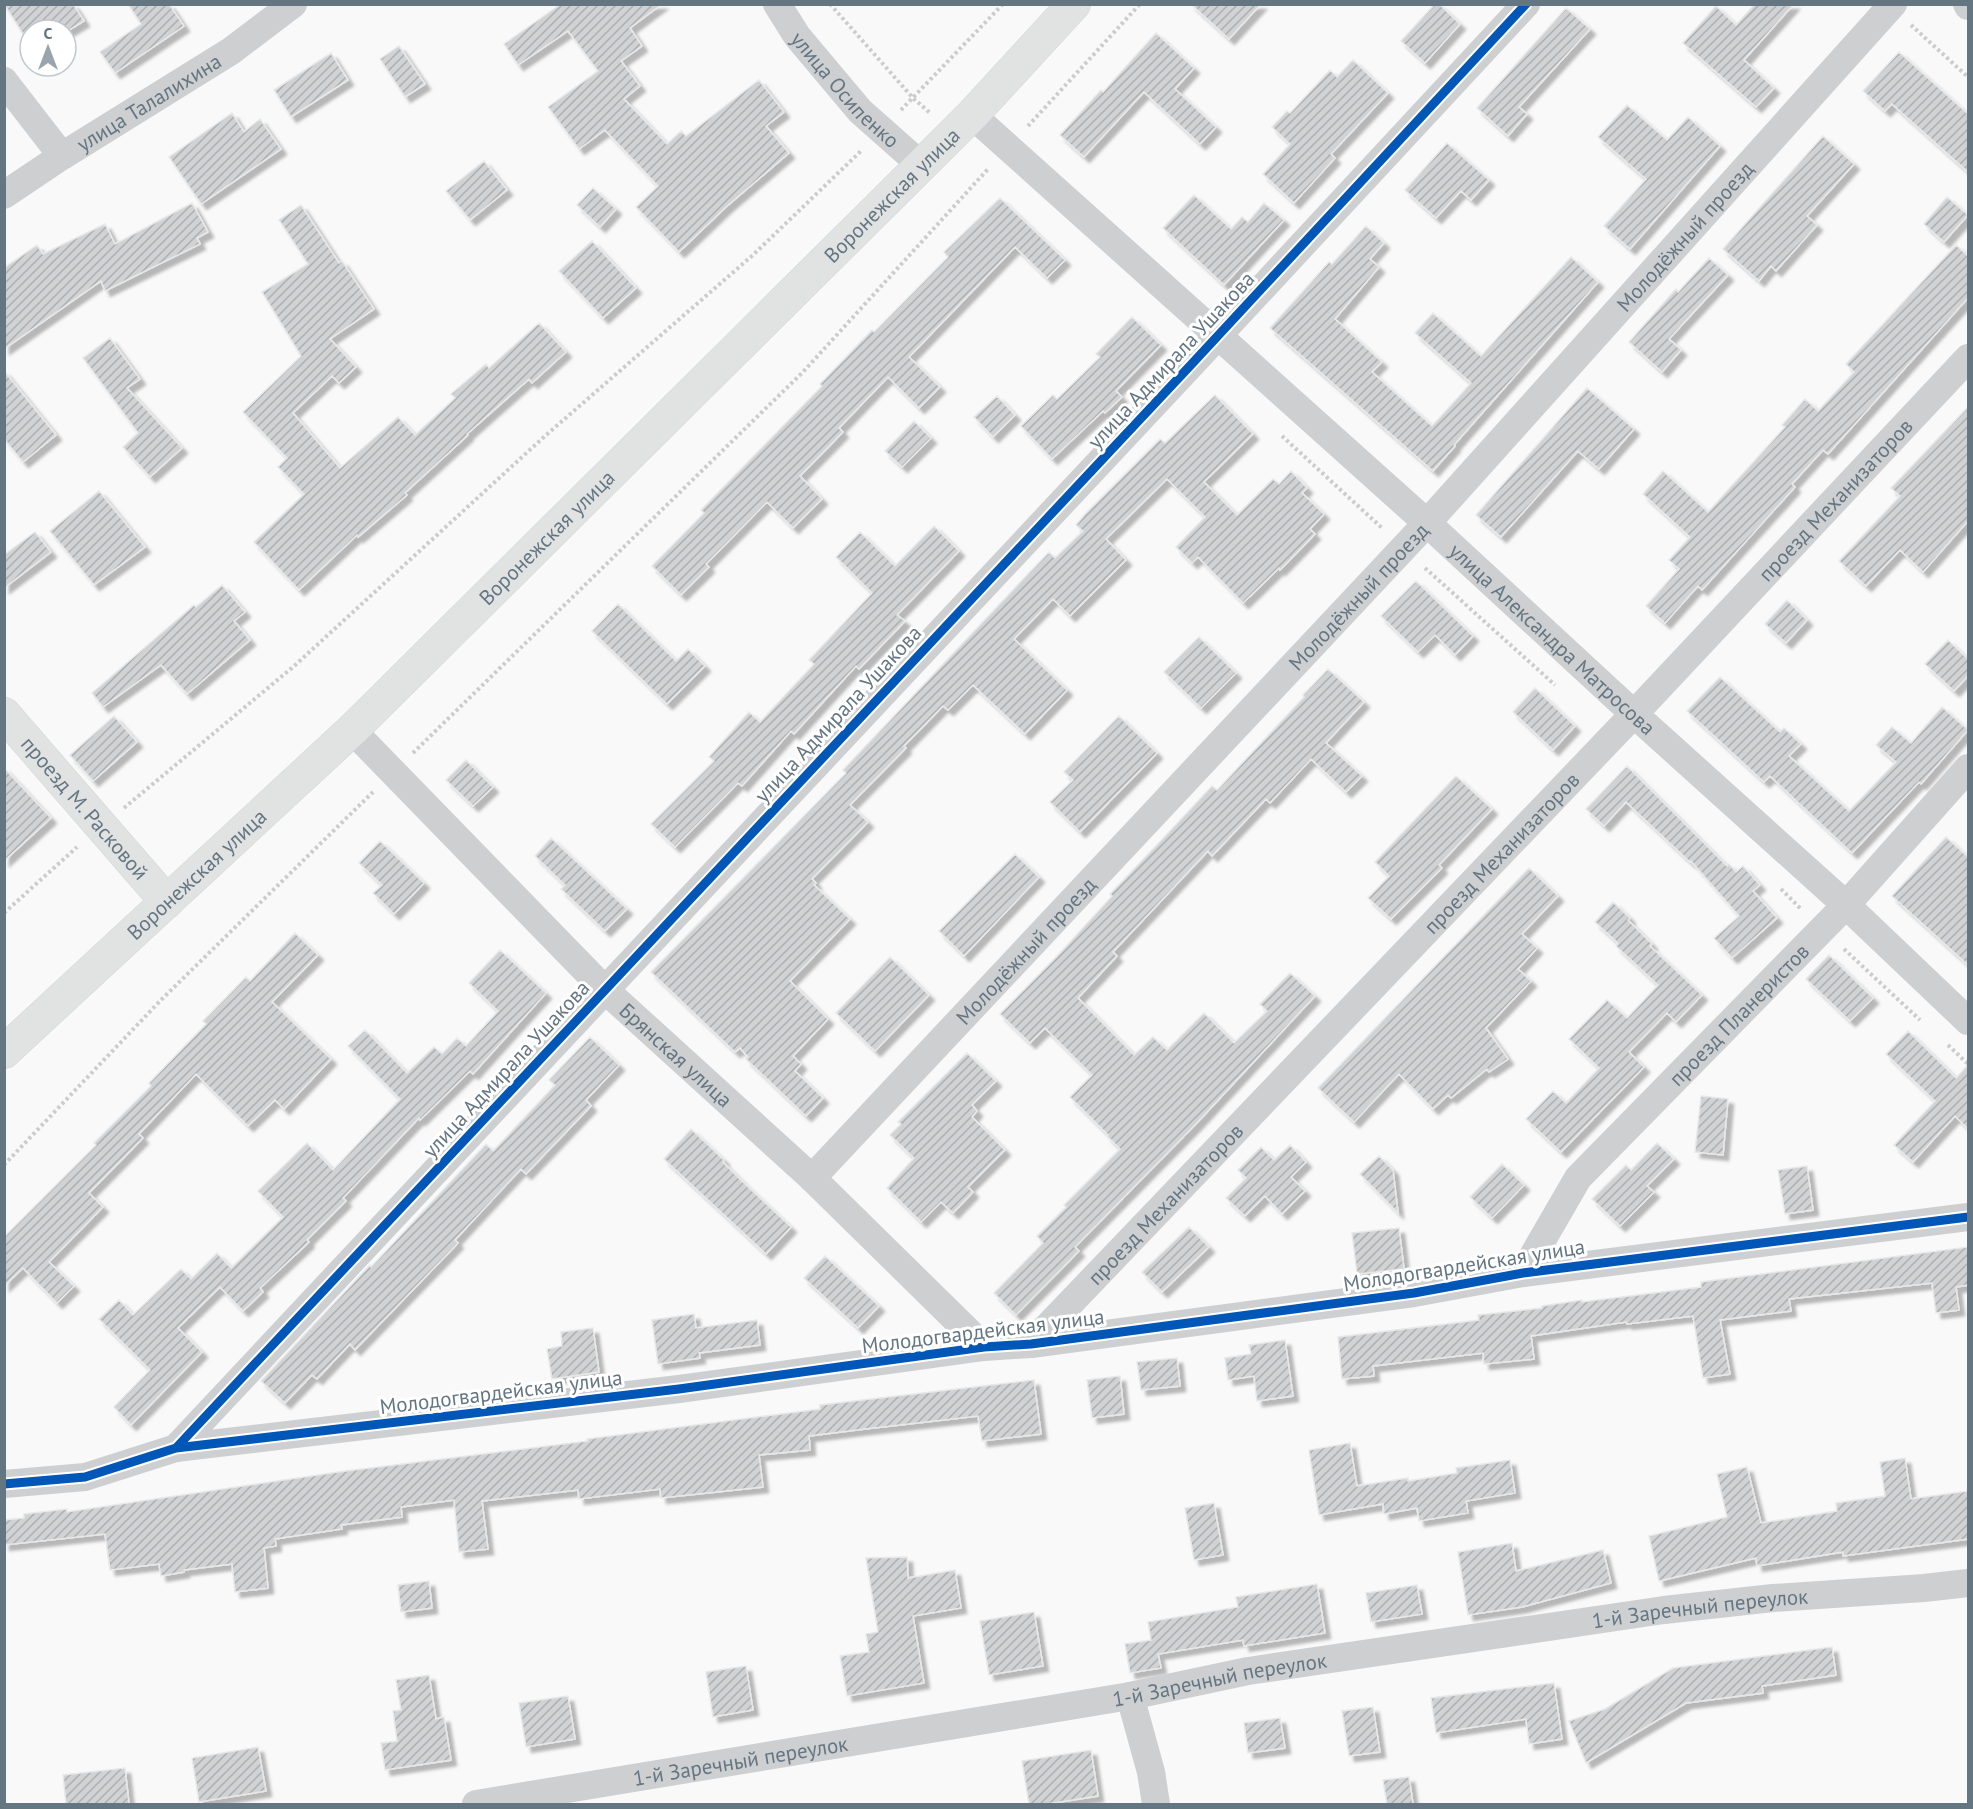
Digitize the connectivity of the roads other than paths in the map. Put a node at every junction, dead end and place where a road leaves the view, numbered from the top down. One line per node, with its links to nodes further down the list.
1 (293, 4): 8 (street, улица Талалихина)
2 (777, 4): 9 (street, улица Осипенко)
3 (1074, 4): 7 (street, Воронежская улица)
4 (1526, 4): 11 (street, улица Адмирала Ушакова)
5 (1892, 6): 13 (street, Молодёжный проезд)
6 (4, 81): 8 (street)
7 (962, 125): 9 (street, Воронежская улица); 11 (street, улица Александра Матросова)
8 (62, 156): 10 (street, улица Талалихина)
9 (921, 165): 16 (street, Воронежская улица)
10 (4, 195)
11 (1220, 336): 13 (street, улица Александра Матросова); 20 (street, улица Адмирала Ушакова)
12 (1968, 358): 15 (street, проезд Механизаторов)
13 (1427, 523): 15 (street, улица Александра Матросова); 23 (street, Молодёжный проезд)
14 (4, 714): 18 (street, проезд М. Расковой)
15 (1634, 714): 19 (street, улица Александра Матросова); 26 (street, проезд Механизаторов)
16 (352, 730): 18 (street, Воронежская улица); 20 (street, Брянская улица)
17 (1968, 768): 19 (street, проезд Планеристов)
18 (167, 902): 22 (street, Воронежская улица)
19 (1846, 905): 21 (street, улица Александра Матросова); 25 (street, проезд Планеристов)
20 (604, 989): 23 (street, Брянская улица); 28 (street, улица Адмирала Ушакова)
21 (1968, 1021)
22 (4, 1052)
23 (812, 1178): 27 (street, Брянская улица)
24 (1968, 1217): 25 (street, Молодогвардейская улица)
25 (1523, 1272): 26 (street, Молодогвардейская улица)
26 (1031, 1344): 27 (street, Молодогвардейская улица)
27 (984, 1347): 28 (street, Молодогвардейская улица)
28 (176, 1448): 29 (street, Молодогвардейская улица)
29 (4, 1484)
30 (1968, 1583): 31 (street, 1-й Заречный переулок)
31 (1130, 1696): 32 (street, 1-й Заречный переулок); 33 (street)
32 (476, 1804)
33 (1156, 1804)

